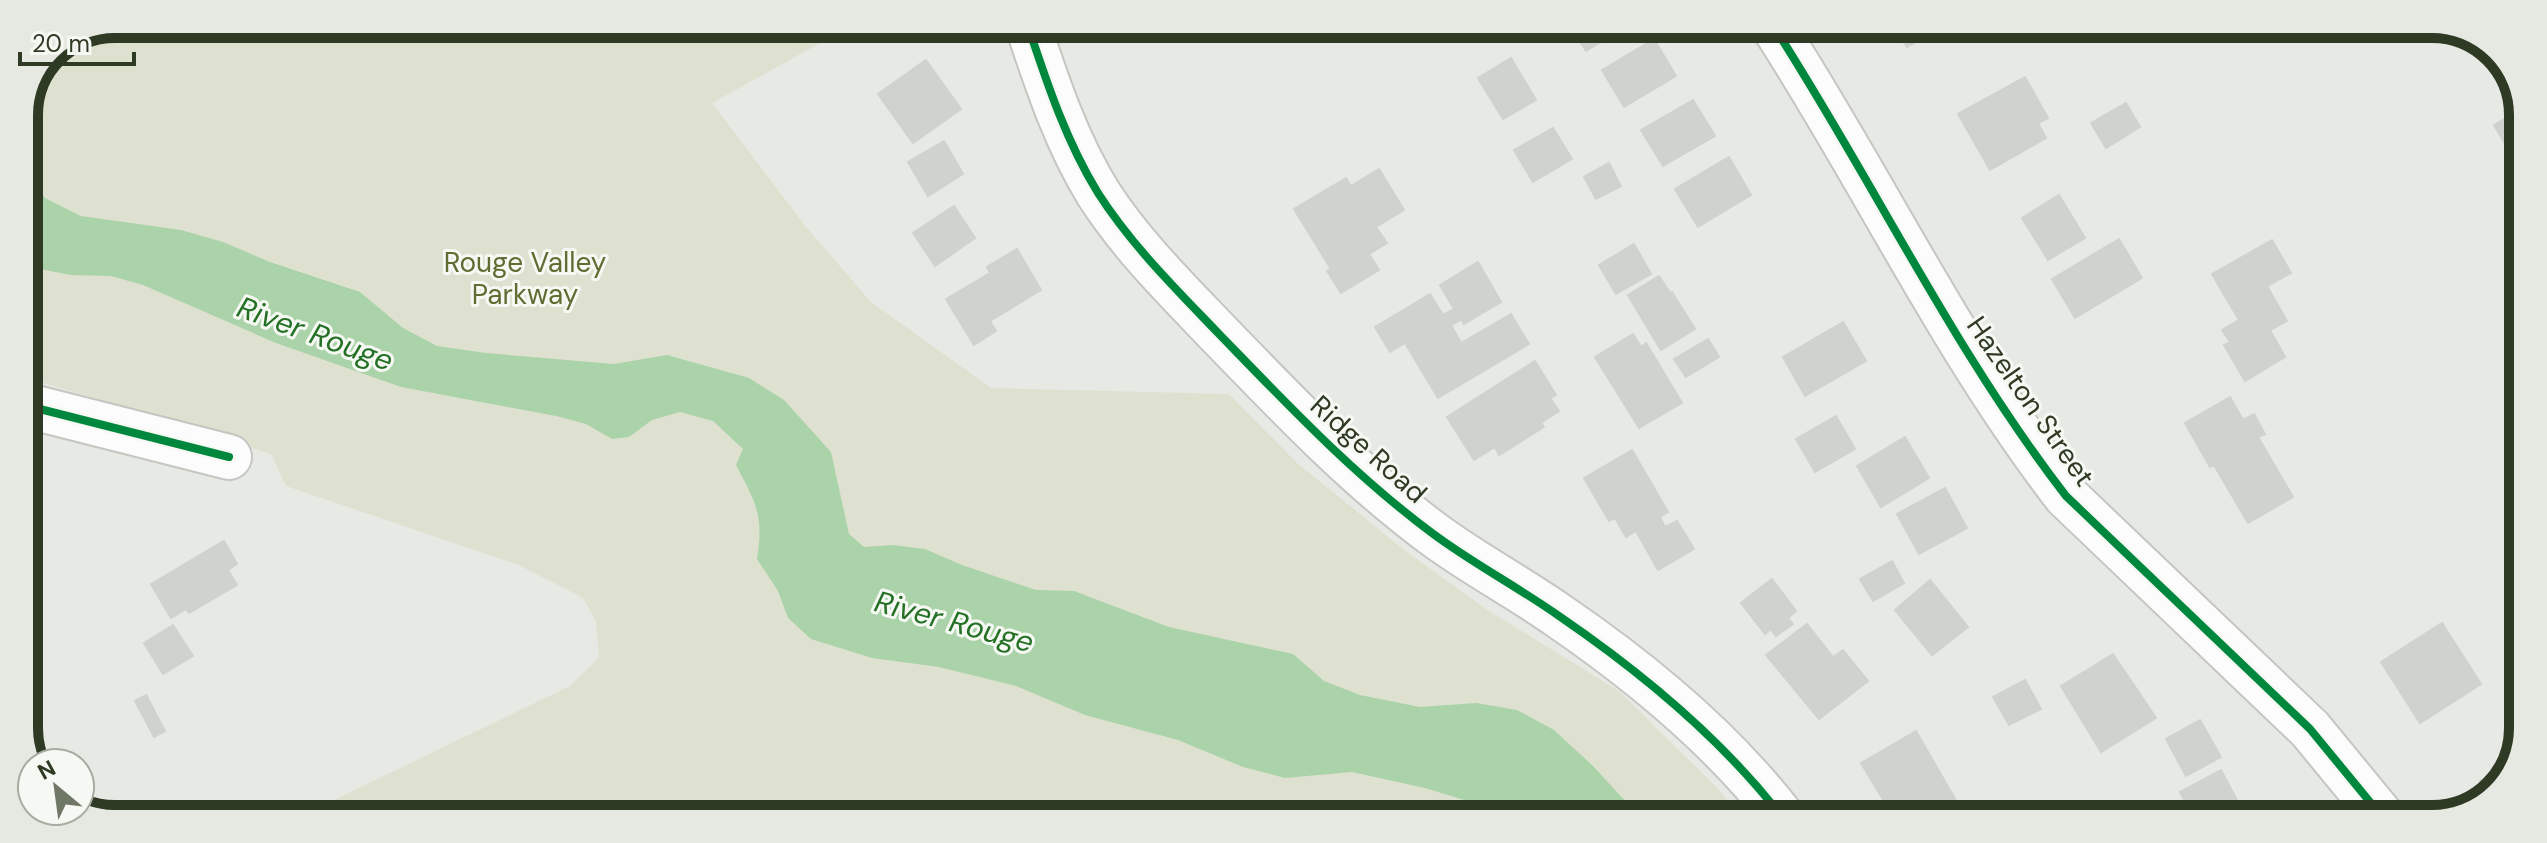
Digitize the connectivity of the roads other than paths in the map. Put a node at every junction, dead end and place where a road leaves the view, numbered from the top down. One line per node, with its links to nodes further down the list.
1 (1032, 38): 5 (street, Ridge Road)
2 (1781, 38): 6 (street, Hazelton Street)
3 (38, 409): 4 (street)
4 (229, 457)
5 (1774, 805)
6 (2372, 805)

